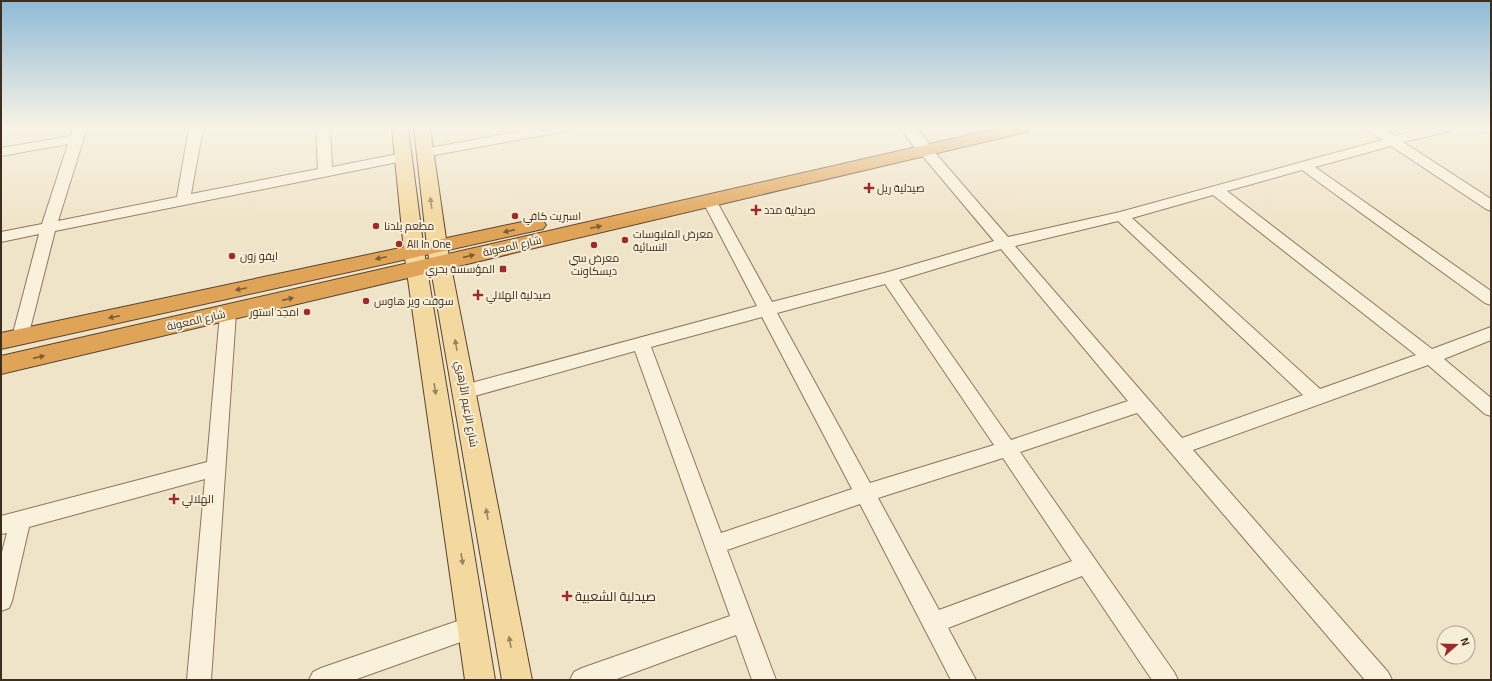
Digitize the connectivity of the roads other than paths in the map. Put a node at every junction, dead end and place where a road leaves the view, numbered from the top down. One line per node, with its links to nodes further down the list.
1 (70, 160): 19 (street)
2 (190, 160): 16 (street)
3 (325, 160): 13 (street)
4 (389, 160): 13 (street)
5 (414, 160): 23 (main road, شارع الزعيم الأزهري)
6 (415, 160): 22 (main road, شارع الزعيم الأزهري, one-way to 6)
7 (826, 160): 22 (highway, شارع المعونة, one-way to 22)
8 (847, 160): 15 (highway, شارع المعونة)
9 (935, 160): 21 (street)
10 (1323, 160): 12 (street)
11 (1421, 160): 17 (street)
12 (1304, 165): 14 (street); 25 (street)
13 (325, 172): 16 (street)
14 (1216, 190): 18 (street); 32 (street)
15 (709, 200): 22 (highway, شارع المعونة, one-way to 15); 26 (street)
16 (183, 201): 19 (street)
17 (1491, 206)
18 (1121, 216): 21 (street); 35 (street)
19 (48, 229): 20 (street); 29 (street)
20 (1, 237)
21 (1004, 243): 24 (street); 36 (street)
22 (439, 254): 23 (highway, شارع المعونة); 34 (main road, شارع الزعيم الأزهري, one-way to 22)
23 (415, 260): 27 (highway, شارع المعونة, one-way to 23); 29 (highway, شارع المعونة, one-way to 29); 48 (main road, شارع الزعيم الأزهري, one-way to 48)
24 (889, 277): 26 (street); 39 (street)
25 (1491, 299)
26 (767, 309): 31 (street); 41 (street)
27 (228, 313): 33 (highway, شارع المعونة, one-way to 27); 40 (street)
28 (1491, 333): 32 (street)
29 (20, 337): 30 (highway, شارع المعونة)
30 (1, 341)
31 (640, 343): 34 (street); 43 (street)
32 (1430, 357): 35 (street); 37 (street)
33 (1, 366)
34 (464, 392): 52 (main road, شارع الزعيم الأزهري, one-way to 34)
35 (1316, 397): 38 (street)
36 (1141, 404): 38 (street); 39 (street)
37 (1491, 409)
38 (1180, 447): 57 (street)
39 (1007, 449): 41 (street); 44 (street)
40 (216, 468): 42 (street); 49 (street)
41 (866, 493): 43 (street); 47 (street)
42 (10, 522): 45 (street)
43 (714, 545): 46 (street)
44 (1086, 565): 47 (street); 56 (street)
45 (1, 601)
46 (743, 622): 53 (street); 54 (street)
47 (933, 623): 55 (street)
48 (472, 627): 50 (street); 51 (main road, شارع الزعيم الأزهري)
49 (199, 680)
50 (321, 680)
51 (480, 680)
52 (517, 680)
53 (582, 680)
54 (764, 680)
55 (964, 680)
56 (1166, 680)
57 (1380, 680)

